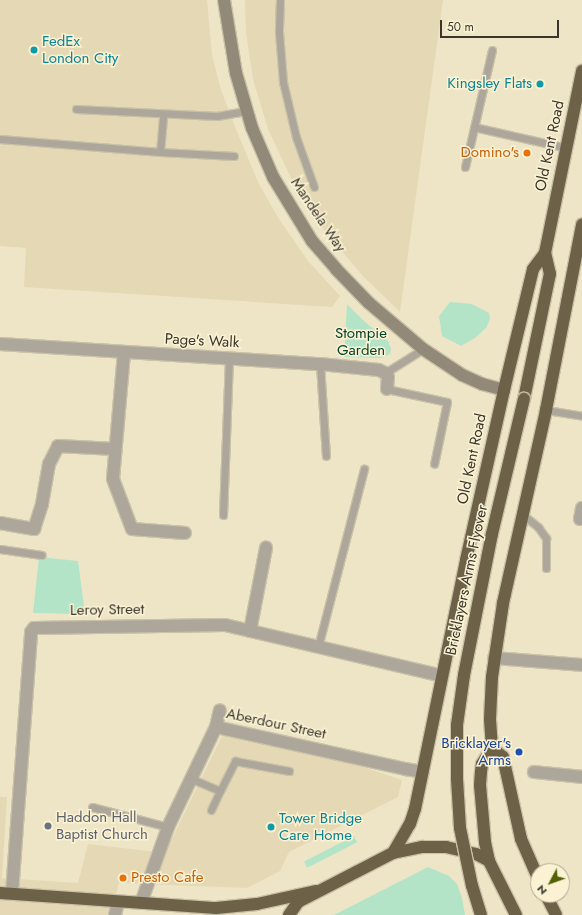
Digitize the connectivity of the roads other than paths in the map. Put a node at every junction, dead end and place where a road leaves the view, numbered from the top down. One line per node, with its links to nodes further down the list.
1 (224, 0): 6 (street, Mandela Way)
2 (280, 0): 14 (lane)
3 (492, 50): 8 (lane)
4 (582, 72): 10 (highway, Old Kent Road)
5 (76, 109): 7 (lane)
6 (246, 111): 7 (lane); 18 (street, Mandela Way)
7 (163, 114): 11 (lane)
8 (474, 126): 10 (lane); 13 (lane)
9 (0, 139): 11 (lane)
10 (567, 148): 16 (highway, Old Kent Road)
11 (160, 152): 12 (lane)
12 (234, 156)
13 (465, 167)
14 (314, 187)
15 (582, 224): 25 (highway)
16 (545, 254): 24 (highway, Old Kent Road); 69 (highway, Bricklayers Arms Flyover, bridge)
17 (0, 344): 19 (street, Page's Walk)
18 (423, 349): 22 (lane); 24 (street, Mandela Way)
19 (124, 353): 20 (street, Page's Walk); 27 (street)
20 (229, 359): 21 (street, Page's Walk); 32 (lane)
21 (320, 364): 22 (street, Page's Walk); 28 (lane)
22 (385, 373): 23 (street)
23 (387, 389): 29 (lane)
24 (504, 390): 43 (highway, Old Kent Road)
25 (546, 410): 26 (lane); 31 (highway)
26 (582, 416)
27 (115, 449): 33 (street); 34 (street)
28 (326, 456)
29 (434, 464)
30 (364, 468): 40 (lane)
31 (522, 514): 38 (lane); 41 (highway)
32 (223, 515)
33 (0, 523)
34 (185, 534)
35 (266, 548): 39 (street)
36 (0, 549): 37 (lane)
37 (42, 555)
38 (546, 568)
39 (250, 631): 40 (street, Leroy Street); 61 (street, Leroy Street)
40 (318, 647): 43 (street, Leroy Street)
41 (494, 658): 42 (street); 46 (highway)
42 (582, 665)
43 (442, 676): 48 (highway, Old Kent Road)
44 (220, 710): 45 (street)
45 (216, 727): 48 (street, Aberdour Street); 51 (street, Aberdour Street)
46 (492, 748): 57 (highway); 58 (highway)
47 (289, 771): 52 (lane)
48 (423, 772): 56 (highway, Old Kent Road)
49 (534, 772): 50 (street)
50 (582, 777)
51 (192, 779): 52 (lane); 55 (street, Aberdour Street)
52 (220, 791): 54 (lane)
53 (92, 807): 55 (lane)
54 (211, 810)
55 (168, 827): 63 (street, Aberdour Street)
56 (393, 853): 57 (highway); 59 (highway)
57 (489, 861): 70 (highway)
58 (531, 863)
59 (316, 891): 65 (highway); 68 (highway)
60 (0, 893): 61 (highway)
61 (12, 894): 62 (highway)
62 (118, 902): 63 (highway); 66 (street)
63 (141, 903): 65 (highway)
64 (550, 903): 71 (highway)
65 (220, 907): 67 (highway)
66 (116, 915)
67 (231, 915)
68 (289, 915)
69 (481, 915)
70 (516, 915)
71 (556, 915)

